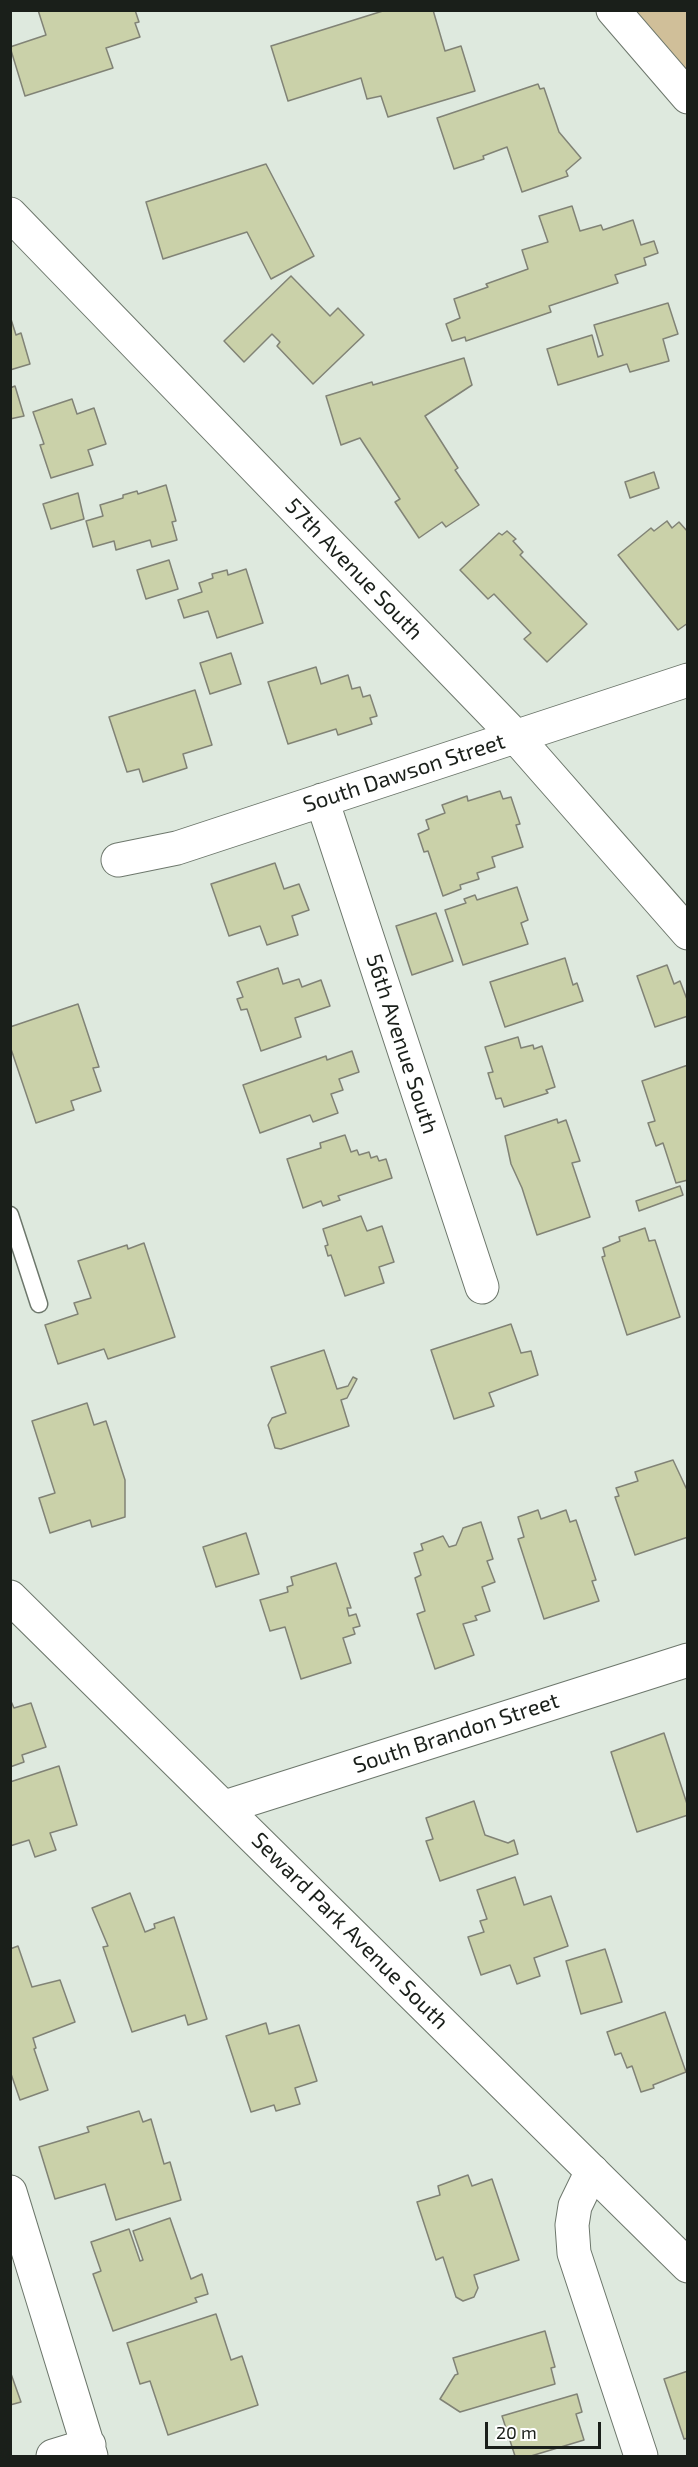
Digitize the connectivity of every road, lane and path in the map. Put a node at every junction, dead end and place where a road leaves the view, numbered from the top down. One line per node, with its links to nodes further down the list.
1 (614, 10): 2 (street)
2 (687, 97)
3 (10, 214): 5 (street, 57th Avenue South)
4 (687, 680): 5 (street, South Dawson Street)
5 (516, 737): 6 (street, South Dawson Street); 8 (street, 57th Avenue South)
6 (322, 800): 7 (street, South Dawson Street); 10 (street, 56th Avenue South)
7 (118, 860)
8 (687, 933)
9 (10, 1215): 11 (lane)
10 (482, 1287)
11 (39, 1304)
12 (10, 1597): 14 (street, Seward Park Avenue South)
13 (687, 1660): 14 (street, South Brandon Street)
14 (225, 1807): 15 (street, Seward Park Avenue South)
15 (592, 2171): 17 (street, Seward Park Avenue South); 20 (street)
16 (10, 2192): 18 (street)
17 (687, 2266)
18 (90, 2451): 19 (street)
19 (53, 2457)
20 (641, 2457)

